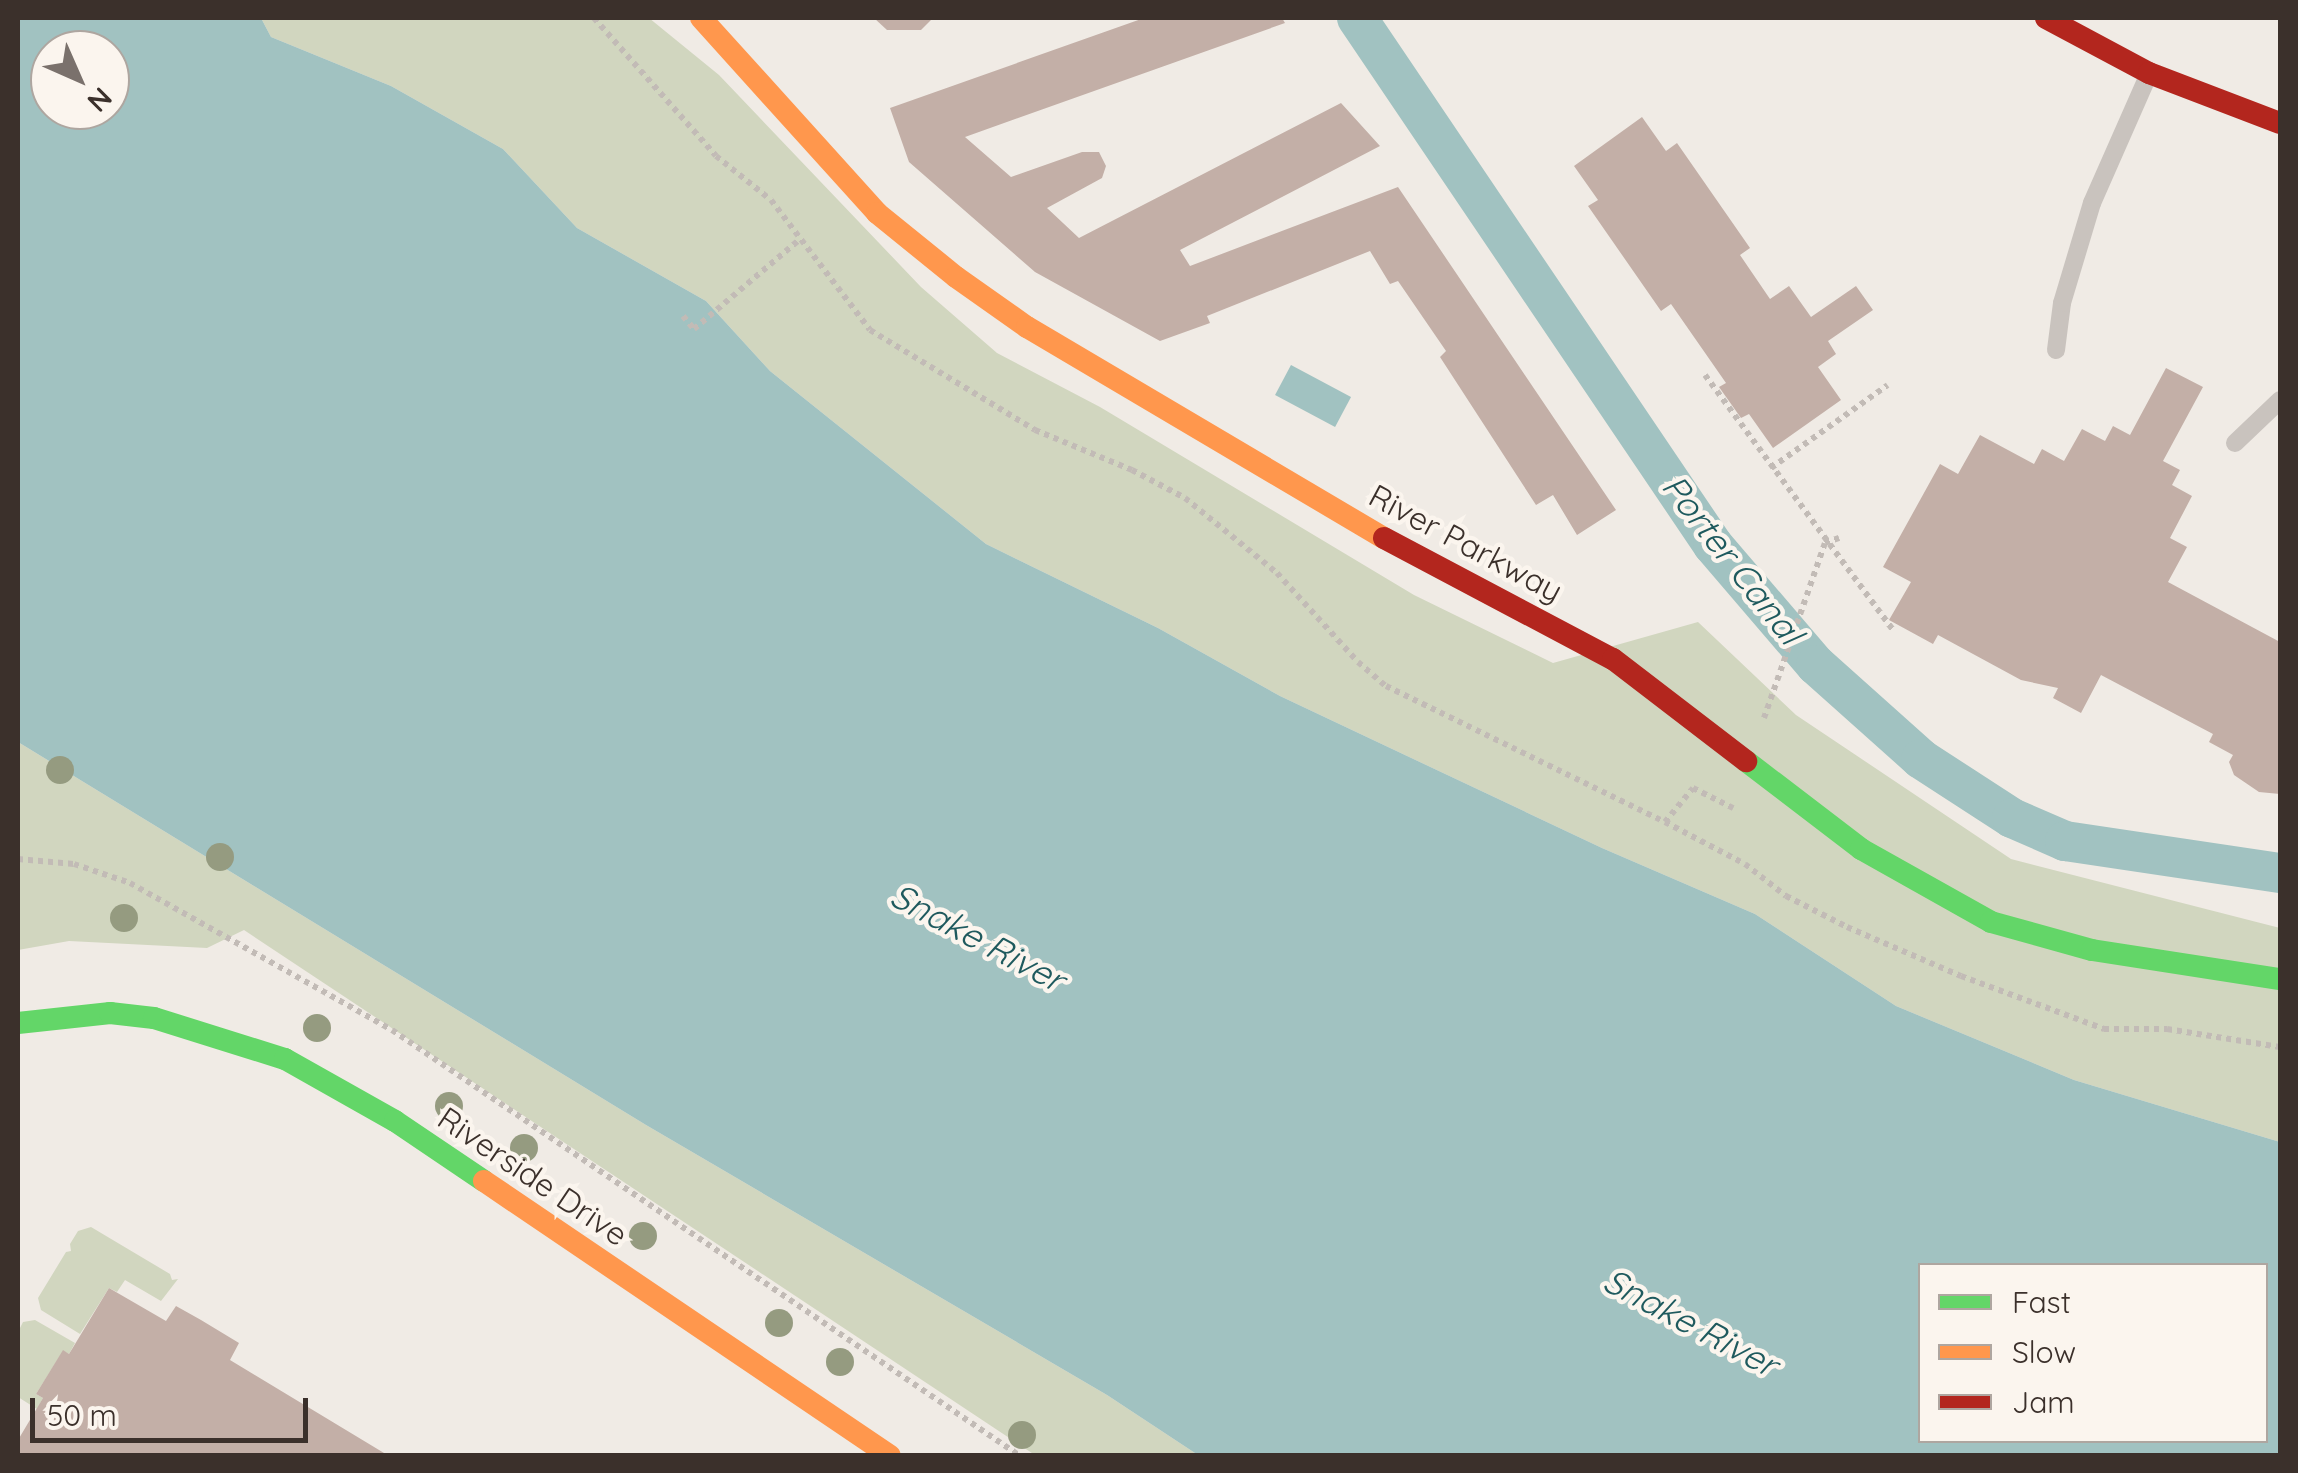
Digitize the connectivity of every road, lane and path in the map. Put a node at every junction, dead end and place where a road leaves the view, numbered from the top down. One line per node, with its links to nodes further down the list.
1 (594, 18): 6 (path)
2 (701, 18): 21 (street, River Parkway)
3 (2046, 18): 4 (street)
4 (2149, 73): 5 (street); 8 (lane)
5 (2280, 123)
6 (800, 239): 7 (path); 19 (path)
7 (683, 316)
8 (2056, 350)
9 (1704, 376): 13 (path)
10 (1888, 385): 13 (path)
11 (2280, 400): 12 (lane)
12 (2235, 444)
13 (1771, 468): 15 (path)
14 (1839, 538): 15 (path)
15 (1826, 544): 16 (path); 17 (path)
16 (1893, 630)
17 (1774, 681)
18 (1750, 817): 19 (path)
19 (1664, 822): 24 (path)
20 (18, 858): 27 (path)
21 (2280, 979)
22 (110, 1013): 23 (street, Riverside Drive); 25 (street); 26 (street, Riverside Drive)
23 (18, 1023)
24 (2280, 1047)
25 (18, 1051)
26 (890, 1456)
27 (1020, 1456)

